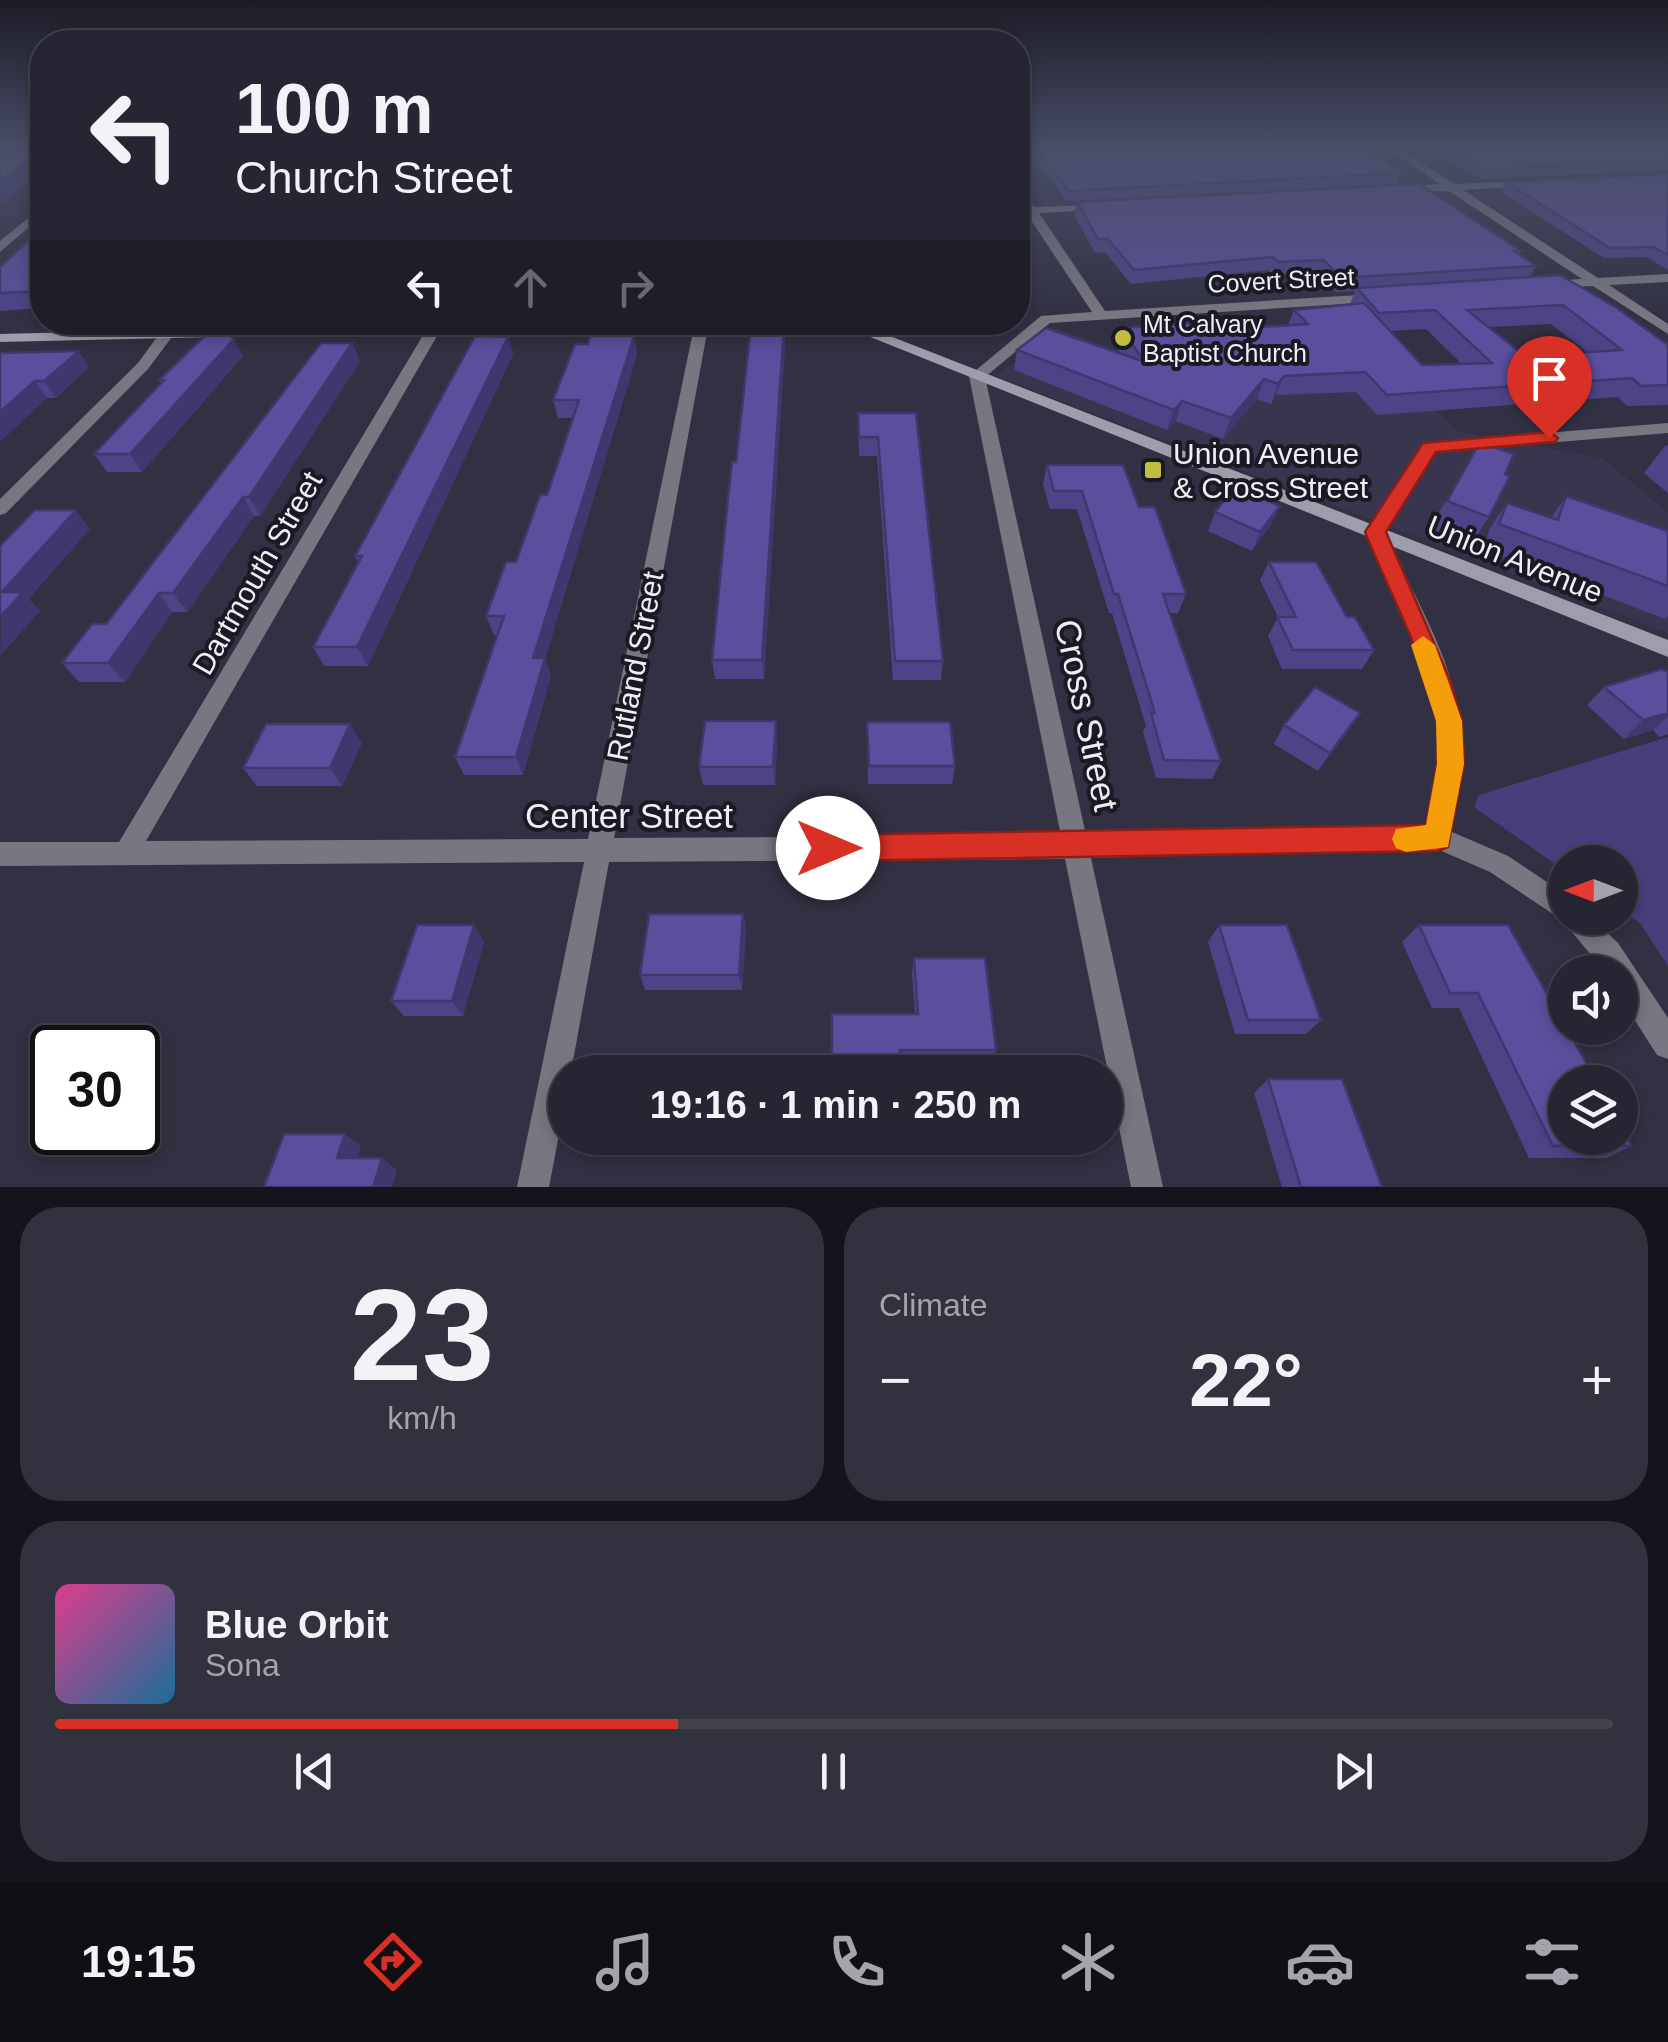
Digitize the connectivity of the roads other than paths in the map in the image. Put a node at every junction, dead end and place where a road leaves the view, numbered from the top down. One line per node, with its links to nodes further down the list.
1 (1480, 205): 8 (street)
2 (1120, 206): 3 (street)
3 (1030, 210)
4 (1030, 218): 11 (street)
5 (30, 221): 6 (street)
6 (0, 248)
7 (1668, 278): 8 (street)
8 (1597, 282): 9 (street); 12 (street)
9 (1539, 286)
10 (1396, 296): 11 (street, Covert Street)
11 (1100, 314): 13 (street, Covert Street)
12 (1668, 330)
13 (1030, 331)
14 (57, 335): 20 (main road)
15 (166, 335): 23 (street)
16 (431, 335): 29 (street, Dartmouth Street)
17 (699, 335): 28 (street, Rutland Street)
18 (873, 335): 21 (main road, Union Avenue)
19 (1026, 335): 21 (street, Covert Street)
20 (0, 338)
21 (977, 376): 24 (main road, Union Avenue); 27 (street, Cross Street)
22 (1668, 428): 24 (street)
23 (0, 509)
24 (1376, 532): 25 (main road, Union Avenue); 26 (street)
25 (1668, 648)
26 (1438, 838): 27 (street, Center Street); 31 (street)
27 (1076, 847): 28 (street, Center Street); 35 (street, Cross Street)
28 (599, 850): 29 (street, Center Street); 34 (street, Rutland Street)
29 (126, 853): 30 (street, Center Street)
30 (0, 854)
31 (1548, 897)
32 (1591, 935): 33 (street)
33 (1668, 1044)
34 (533, 1187)
35 (1146, 1187)

